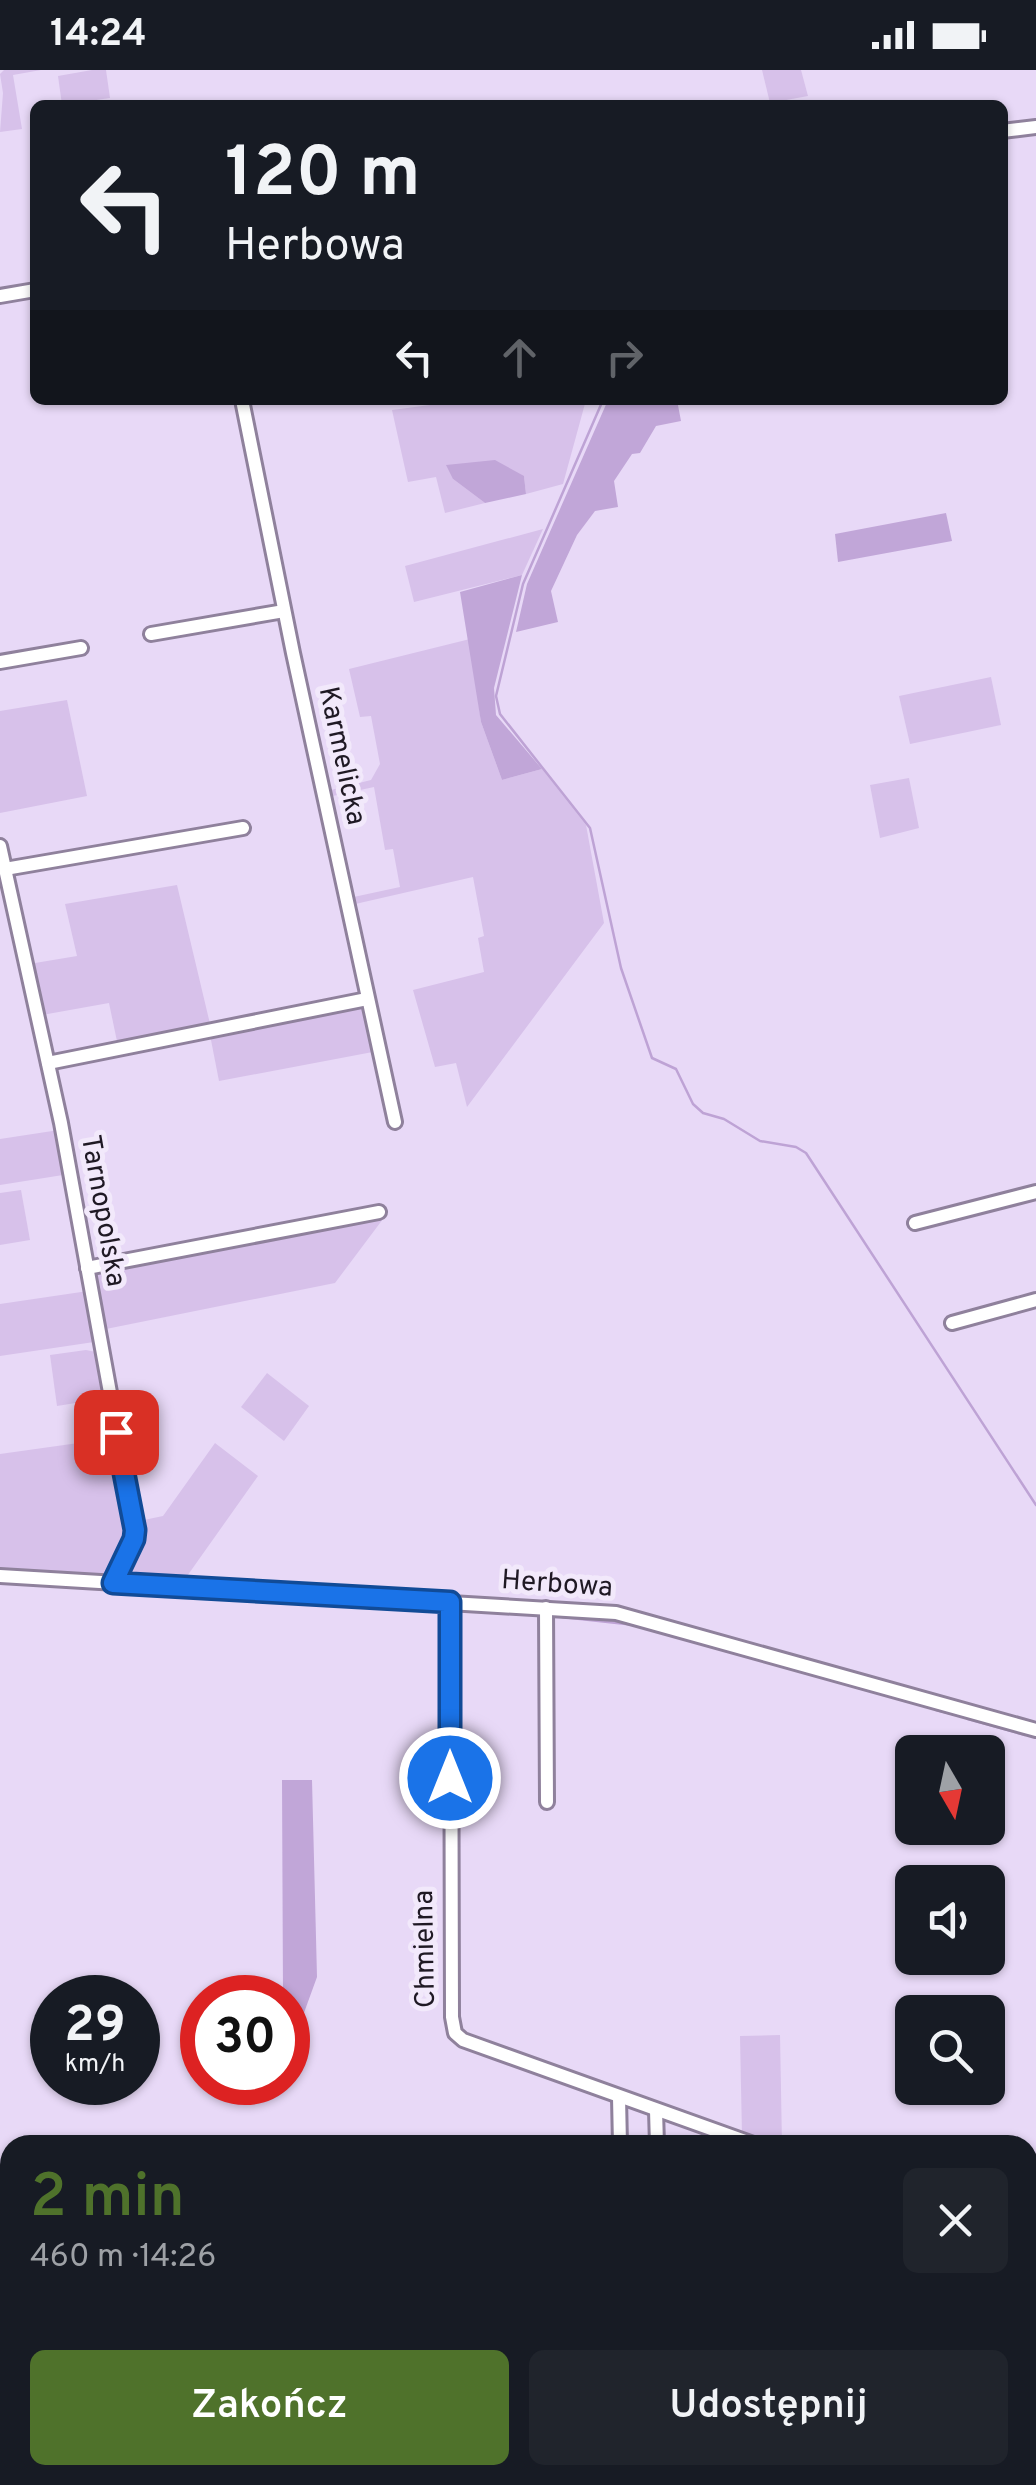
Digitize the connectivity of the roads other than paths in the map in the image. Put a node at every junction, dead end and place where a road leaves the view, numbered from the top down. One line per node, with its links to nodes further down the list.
1 (1036, 128): 2 (street)
2 (1008, 130)
3 (30, 291): 4 (street)
4 (0, 296)
5 (243, 405): 6 (street, Karmelicka)
6 (284, 611): 7 (street); 13 (street, Karmelicka)
7 (151, 634)
8 (81, 648): 9 (street)
9 (0, 662)
10 (243, 828): 12 (street)
11 (0, 846): 12 (street, Tarnopolska)
12 (5, 868): 14 (street, Tarnopolska)
13 (367, 999): 14 (street); 15 (street, Karmelicka)
14 (48, 1063): 19 (street, Tarnopolska)
15 (395, 1122)
16 (1036, 1192): 18 (street)
17 (379, 1212): 19 (street)
18 (915, 1224)
19 (86, 1268): 23 (street, Tarnopolska)
20 (1036, 1300): 21 (street)
21 (952, 1322)
22 (0, 1576): 23 (street, Herbowa)
23 (113, 1583): 24 (street, Herbowa)
24 (450, 1602): 25 (street, Herbowa); 28 (street, Chmielna)
25 (546, 1608): 26 (street, Herbowa); 27 (street)
26 (1036, 1730)
27 (547, 1802)
28 (619, 2096): 29 (street, Chmielna); 30 (street)
29 (656, 2110): 31 (street); 32 (street, Chmielna)
30 (620, 2135)
31 (657, 2135)
32 (727, 2135)

